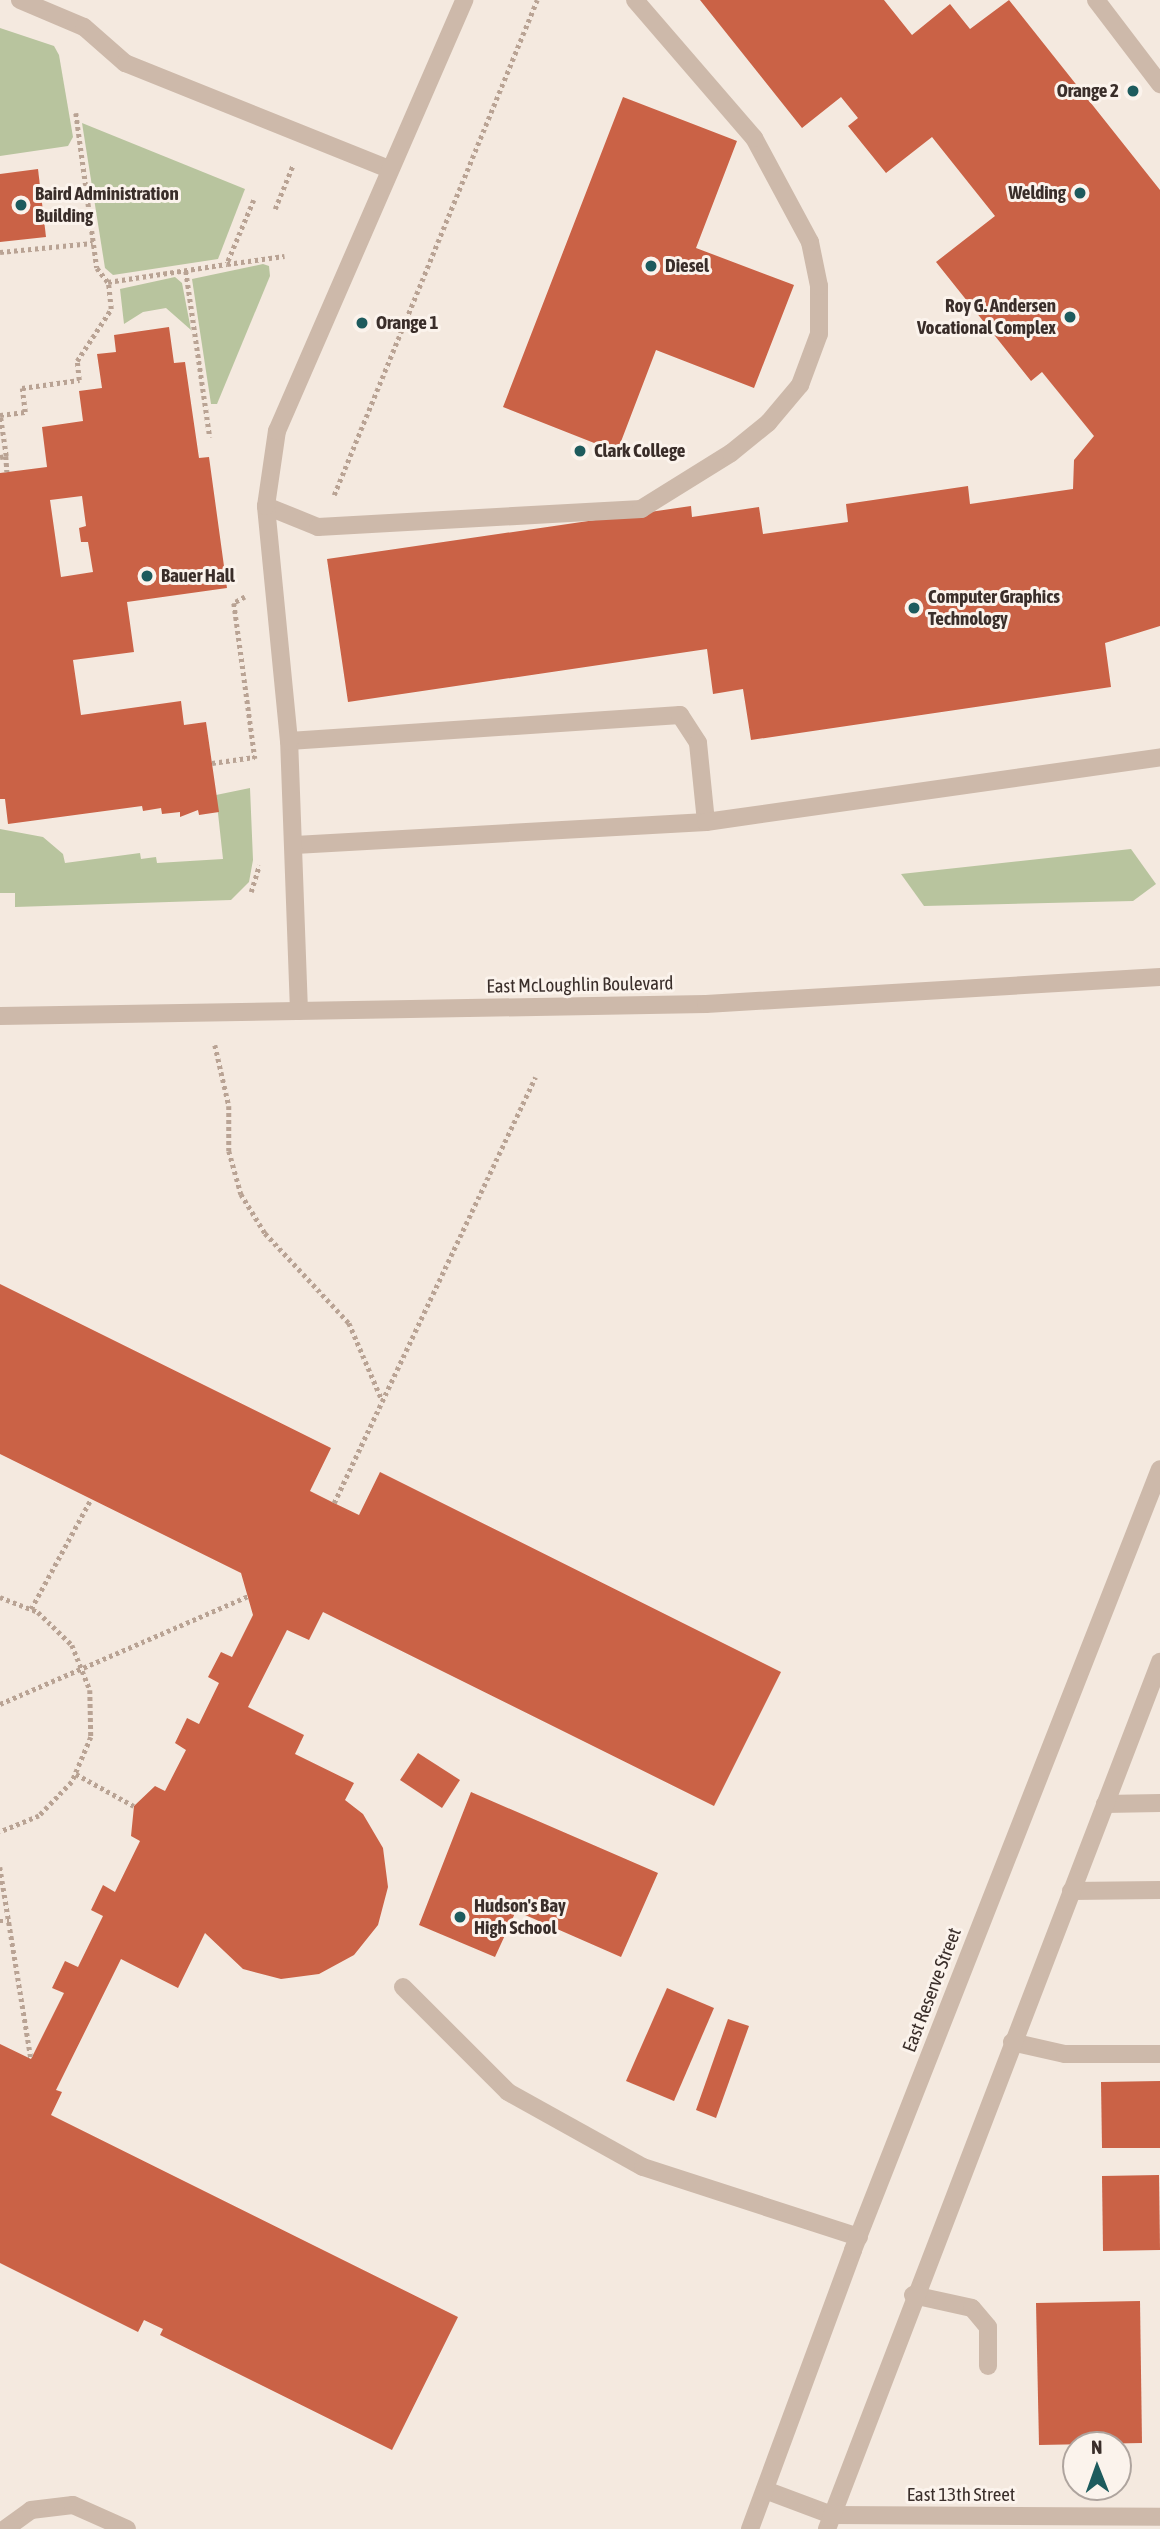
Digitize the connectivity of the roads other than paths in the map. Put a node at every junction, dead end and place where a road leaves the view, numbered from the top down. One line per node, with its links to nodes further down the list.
1 (20, 0): 6 (street)
2 (464, 0): 6 (street)
3 (635, 0): 7 (street)
4 (1096, 0): 5 (street)
5 (1160, 84)
6 (389, 169): 7 (street)
7 (266, 506): 8 (street)
8 (289, 741): 10 (street); 11 (street)
9 (1160, 757): 10 (street)
10 (706, 822): 11 (street)
11 (295, 845): 13 (street)
12 (1160, 977): 13 (street, East McLoughlin Boulevard)
13 (299, 1011): 14 (street, East McLoughlin Boulevard)
14 (0, 1016)
15 (1160, 1469): 24 (street, East Reserve Street)
16 (1160, 1662): 18 (street)
17 (1160, 1802): 18 (street)
18 (1105, 1804): 19 (street)
19 (1071, 1891): 20 (street); 22 (street)
20 (1160, 1891)
21 (403, 1987): 24 (street)
22 (1012, 2042): 23 (street); 25 (street)
23 (1160, 2054)
24 (859, 2237): 27 (street, East Reserve Street)
25 (913, 2295): 26 (street); 29 (street)
26 (988, 2366)
27 (765, 2490): 29 (street, East 13th Street); 32 (street, East Reserve Street)
28 (1160, 2517): 29 (street, East 13th Street)
29 (830, 2522)
30 (5, 2529): 31 (street)
31 (127, 2529)
32 (750, 2529)

